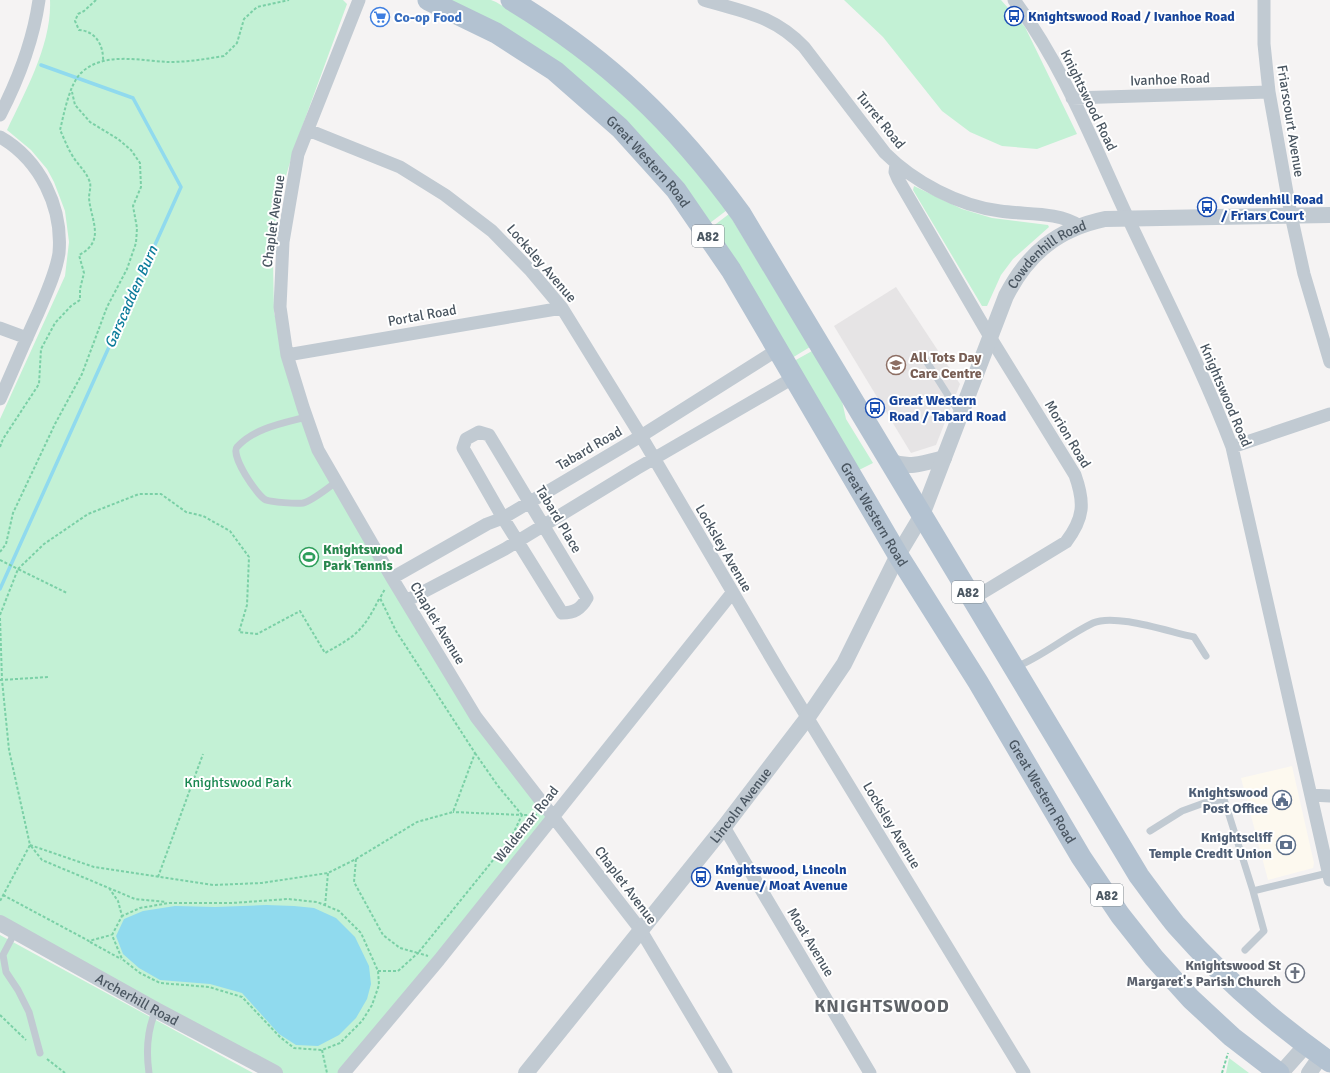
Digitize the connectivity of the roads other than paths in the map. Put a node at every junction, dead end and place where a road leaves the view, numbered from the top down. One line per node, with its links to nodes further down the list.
1 (39, 0): 10 (street)
2 (359, 0): 11 (street, Chaplet Avenue)
3 (428, 0): 22 (main road, Great Western Road / A82)
4 (511, 0): 35 (main road, A82)
5 (704, 0): 13 (street, Turret Road)
6 (1014, 0): 9 (street, Knightswood Road)
7 (1264, 0): 8 (street, Friarscourt Avenue)
8 (1269, 92): 9 (street, Ivanhoe Road); 14 (street, Friarscourt Avenue)
9 (1072, 98): 16 (street, Knightswood Road)
10 (0, 115)
11 (308, 130): 18 (street, Locksley Avenue); 23 (street, Chaplet Avenue)
12 (0, 137): 21 (street)
13 (896, 164): 17 (street); 20 (street, Turret Road)
14 (1291, 215): 15 (street, Cowdenhill Road); 16 (street, Cowdenhill Road); 25 (street, Friarscourt Avenue)
15 (1330, 215)
16 (1128, 218): 17 (street, Cowdenhill Road); 32 (street, Knightswood Road)
17 (1080, 226): 20 (street, Cowdenhill Road)
18 (562, 308): 23 (street, Portal Road); 31 (street, Locksley Avenue)
19 (0, 328): 21 (street)
20 (990, 337): 29 (street, Cowdenhill Road); 45 (street, Morion Road)
21 (27, 338): 27 (street)
22 (777, 350): 26 (main road, Great Western Road / A82); 31 (street, Tabard Road)
23 (287, 355): 30 (street, Chaplet Avenue)
24 (923, 356): 29 (lane)
25 (1330, 362)
26 (793, 378): 34 (street); 42 (main road, Great Western Road / A82)
27 (0, 399)
28 (1330, 414): 32 (street)
29 (961, 416): 33 (street, Cowdenhill Road)
30 (306, 417): 36 (street, Chaplet Avenue); 36 (lane)
31 (641, 436): 34 (street, Locksley Avenue); 37 (street, Tabard Road)
32 (1232, 447): 50 (street, Knightswood Road)
33 (944, 458): 35 (street); 38 (street, Cowdenhill Road)
34 (653, 459): 40 (street); 44 (street, Locksley Avenue)
35 (890, 461): 38 (main road, A82)
36 (336, 482): 43 (street, Chaplet Avenue)
37 (529, 501): 39 (street, Tabard Road); 39 (street, Tabard Place); 40 (street, Tabard Place)
38 (922, 515): 42 (street, Lincoln Avenue); 45 (main road, A82)
39 (503, 518): 41 (street, Tabard Place); 43 (street, Tabard Road)
40 (544, 524): 41 (street); 41 (street, Tabard Place)
41 (517, 541): 46 (street)
42 (898, 555): 49 (street, Lincoln Avenue); 71 (main road, Great Western Road / A82)
43 (392, 578): 46 (street, Chaplet Avenue)
44 (732, 593): 49 (street, Locksley Avenue); 52 (street, Waldemar Road)
45 (972, 599): 48 (main road, A82)
46 (406, 601): 52 (street, Chaplet Avenue)
47 (1206, 656): 48 (lane)
48 (1014, 668): 63 (main road, A82)
49 (808, 717): 53 (street, Lincoln Avenue); 70 (street, Locksley Avenue)
50 (1311, 795): 51 (street); 55 (street, Knightswood Road)
51 (1330, 796)
52 (553, 816): 58 (street, Chaplet Avenue); 66 (street, Waldemar Road)
53 (724, 827): 58 (street, Lincoln Avenue); 69 (street, Moat Avenue)
54 (1150, 831): 56 (lane)
55 (1329, 877): 56 (lane)
56 (1252, 891): 60 (lane)
57 (0, 923): 59 (street, Archerhill Road)
58 (640, 929): 67 (street, Lincoln Avenue); 68 (street, Chaplet Avenue)
59 (15, 932): 61 (street, Archerhill Road); 62 (lane)
60 (1245, 950)
61 (156, 1010): 64 (lane); 65 (street, Archerhill Road)
62 (40, 1053)
63 (1319, 1055): 71 (street); 72 (street)
64 (149, 1073)
65 (275, 1073)
66 (344, 1073)
67 (526, 1073)
68 (726, 1073)
69 (870, 1073)
70 (1024, 1073)
71 (1280, 1073)
72 (1309, 1073)

